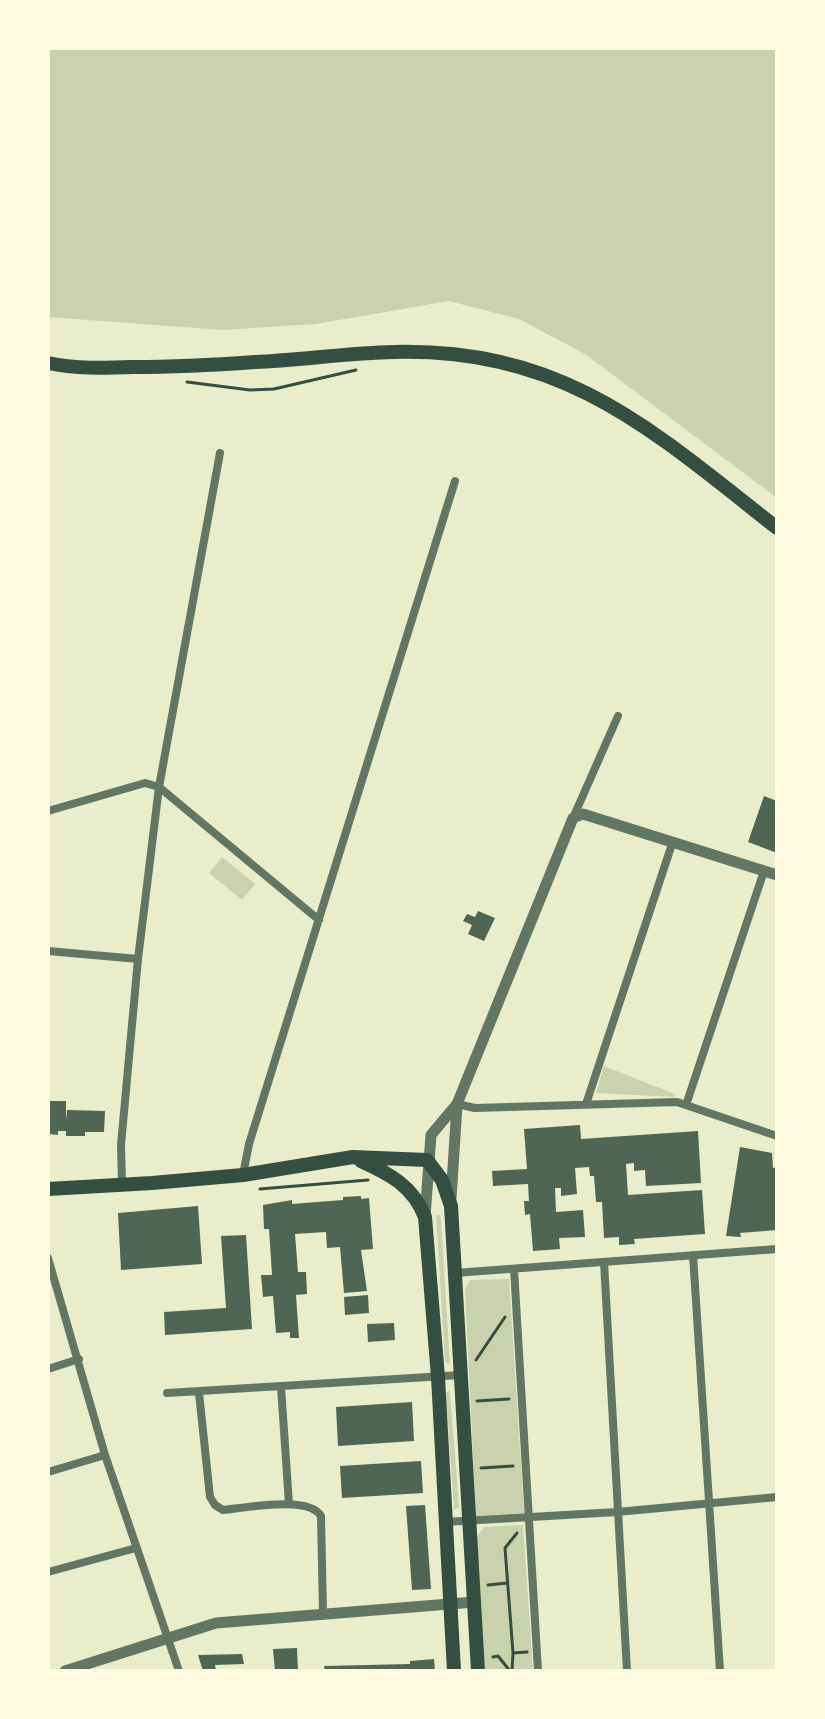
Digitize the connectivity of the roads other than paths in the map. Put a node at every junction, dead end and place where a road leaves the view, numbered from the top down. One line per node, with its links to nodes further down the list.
1 (48, 363): 4 (main road)
2 (220, 453): 6 (street)
3 (455, 481): 12 (street)
4 (777, 528)
5 (618, 716): 8 (street)
6 (159, 787): 7 (street); 12 (street); 14 (street)
7 (48, 811)
8 (573, 818): 9 (street); 15 (street)
9 (673, 841): 10 (street); 16 (street)
10 (764, 871): 11 (street); 17 (street)
11 (777, 875)
12 (319, 920): 21 (street)
13 (48, 951): 14 (street)
14 (138, 959): 22 (street)
15 (457, 1104): 16 (street); 20 (street); 24 (street)
16 (586, 1104): 17 (street)
17 (686, 1105): 18 (street)
18 (776, 1134)
19 (353, 1157): 20 (main road); 21 (main road); 25 (main road)
20 (427, 1160): 24 (main road); 25 (street)
21 (243, 1175): 22 (main road)
22 (122, 1184): 23 (main road)
23 (48, 1189)
24 (451, 1206): 31 (main road)
25 (425, 1217): 35 (main road)
26 (777, 1249): 27 (street)
27 (693, 1255): 29 (street); 42 (street)
28 (48, 1258): 32 (street)
29 (604, 1262): 30 (street); 44 (street)
30 (514, 1269): 31 (street); 45 (street)
31 (455, 1273): 34 (main road)
32 (79, 1359): 33 (street); 39 (street)
33 (48, 1369)
34 (466, 1371): 35 (street); 46 (main road)
35 (438, 1377): 36 (street); 47 (main road)
36 (281, 1387): 38 (street); 43 (street)
37 (167, 1393): 38 (street)
38 (199, 1393): 43 (street)
39 (105, 1455): 40 (street); 48 (street)
40 (48, 1472)
41 (777, 1497): 42 (street)
42 (710, 1502): 44 (street); 60 (street)
43 (289, 1504): 52 (street)
44 (617, 1512): 45 (street); 59 (street)
45 (528, 1517): 46 (street); 58 (street)
46 (469, 1520): 47 (street); 50 (main road)
47 (445, 1522): 51 (main road)
48 (136, 1548): 49 (street); 53 (street)
49 (48, 1572)
50 (474, 1602): 51 (street); 57 (main road)
51 (450, 1604): 52 (street); 56 (main road)
52 (323, 1614): 53 (street)
53 (168, 1639): 54 (street); 55 (street)
54 (65, 1671)
55 (179, 1671)
56 (454, 1671)
57 (478, 1671)
58 (538, 1671)
59 (627, 1671)
60 (720, 1671)

